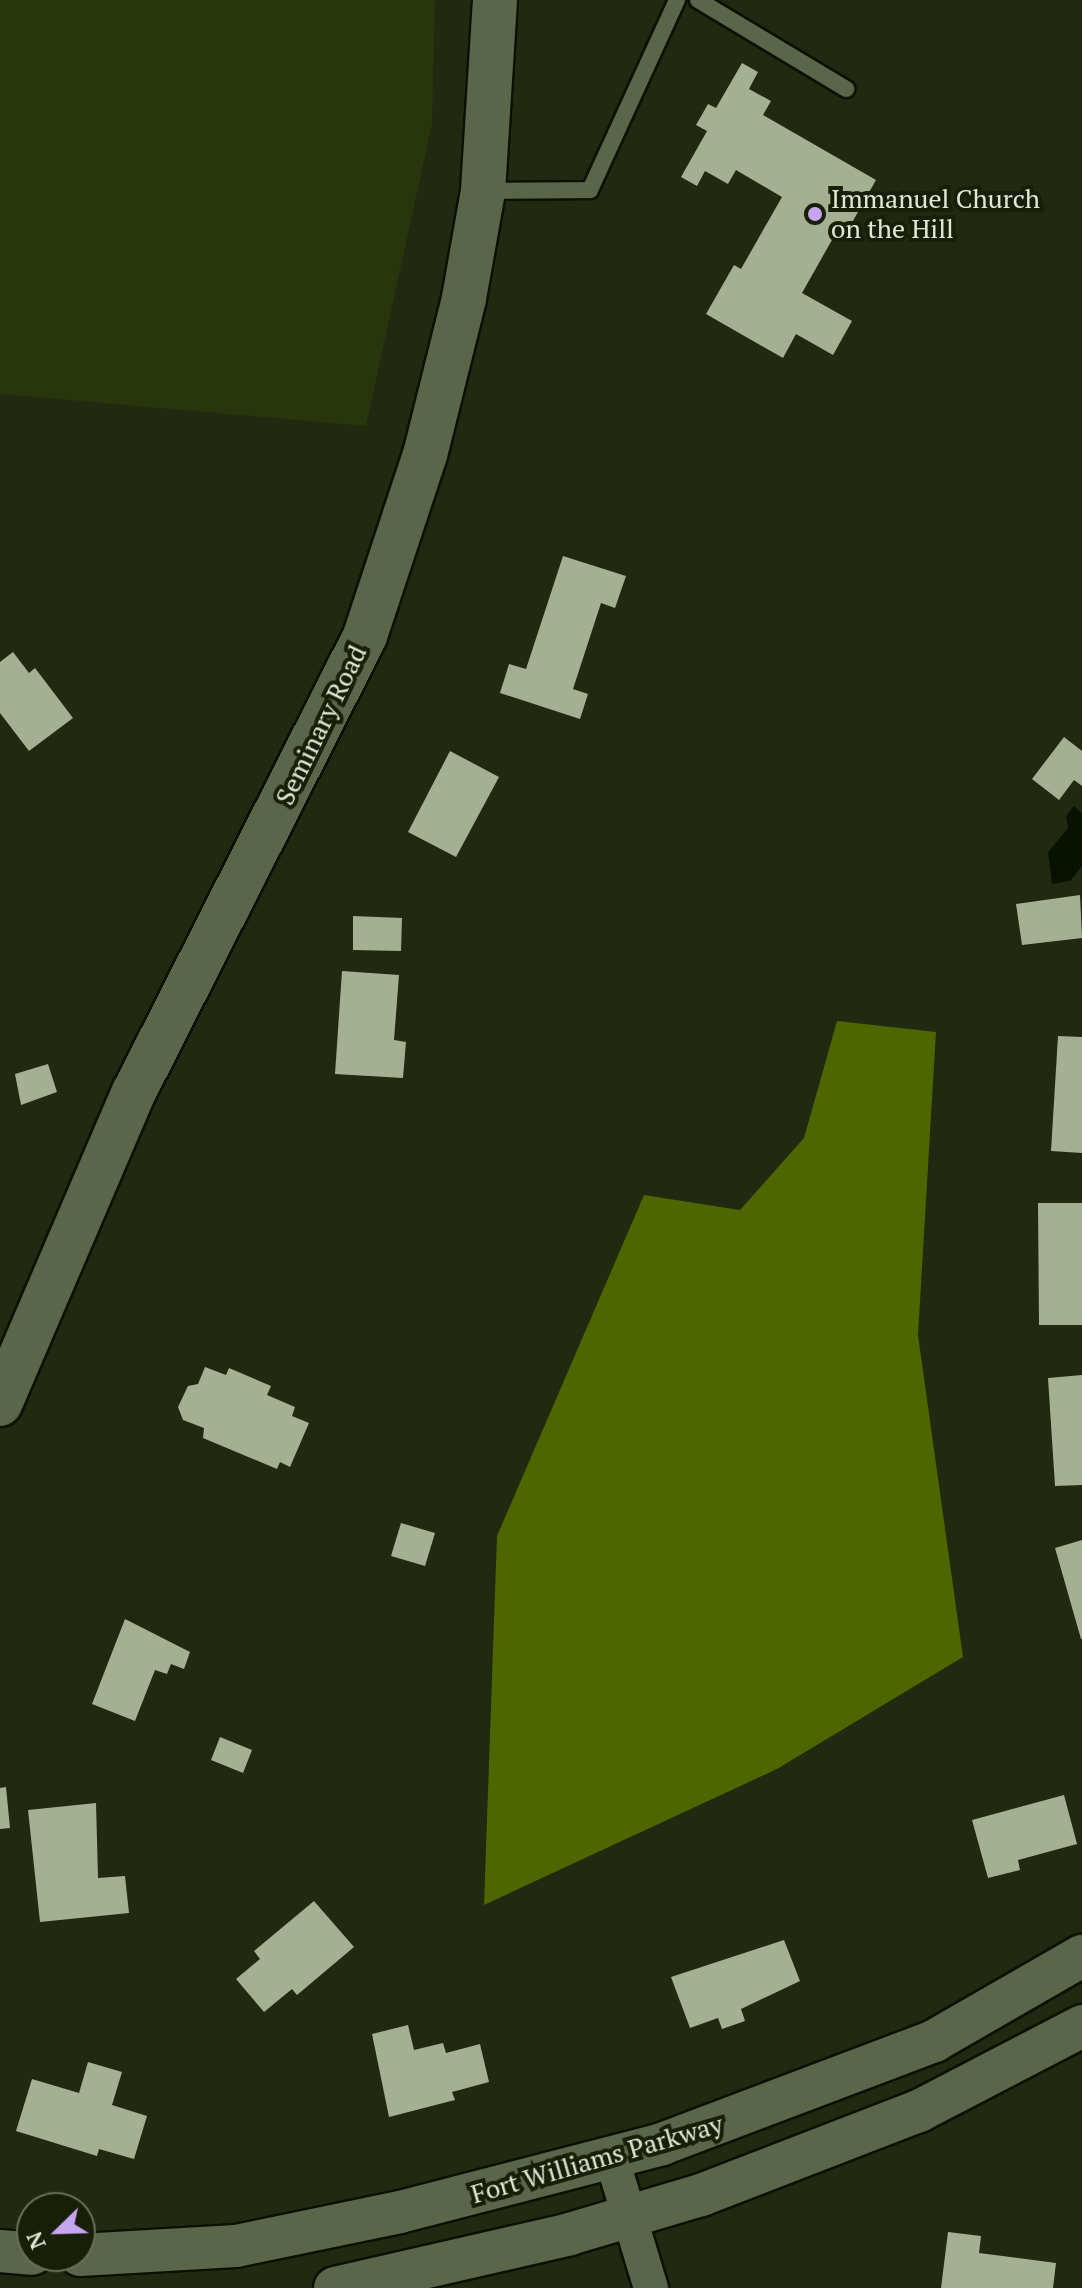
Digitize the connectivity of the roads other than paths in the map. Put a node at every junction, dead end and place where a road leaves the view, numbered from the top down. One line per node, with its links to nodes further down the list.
1 (495, 0): 5 (main road, Seminary Road)
2 (677, 0): 5 (lane)
3 (698, 0): 4 (lane)
4 (846, 89)
5 (483, 191): 6 (main road, Seminary Road)
6 (0, 1404)
7 (1082, 1956): 9 (street, Fort Williams Parkway)
8 (1082, 2026): 10 (street)
9 (612, 2159): 10 (street); 11 (street, Fort Williams Parkway)
10 (631, 2217): 12 (street); 13 (street)
11 (96, 2254)
12 (335, 2288)
13 (651, 2288)

